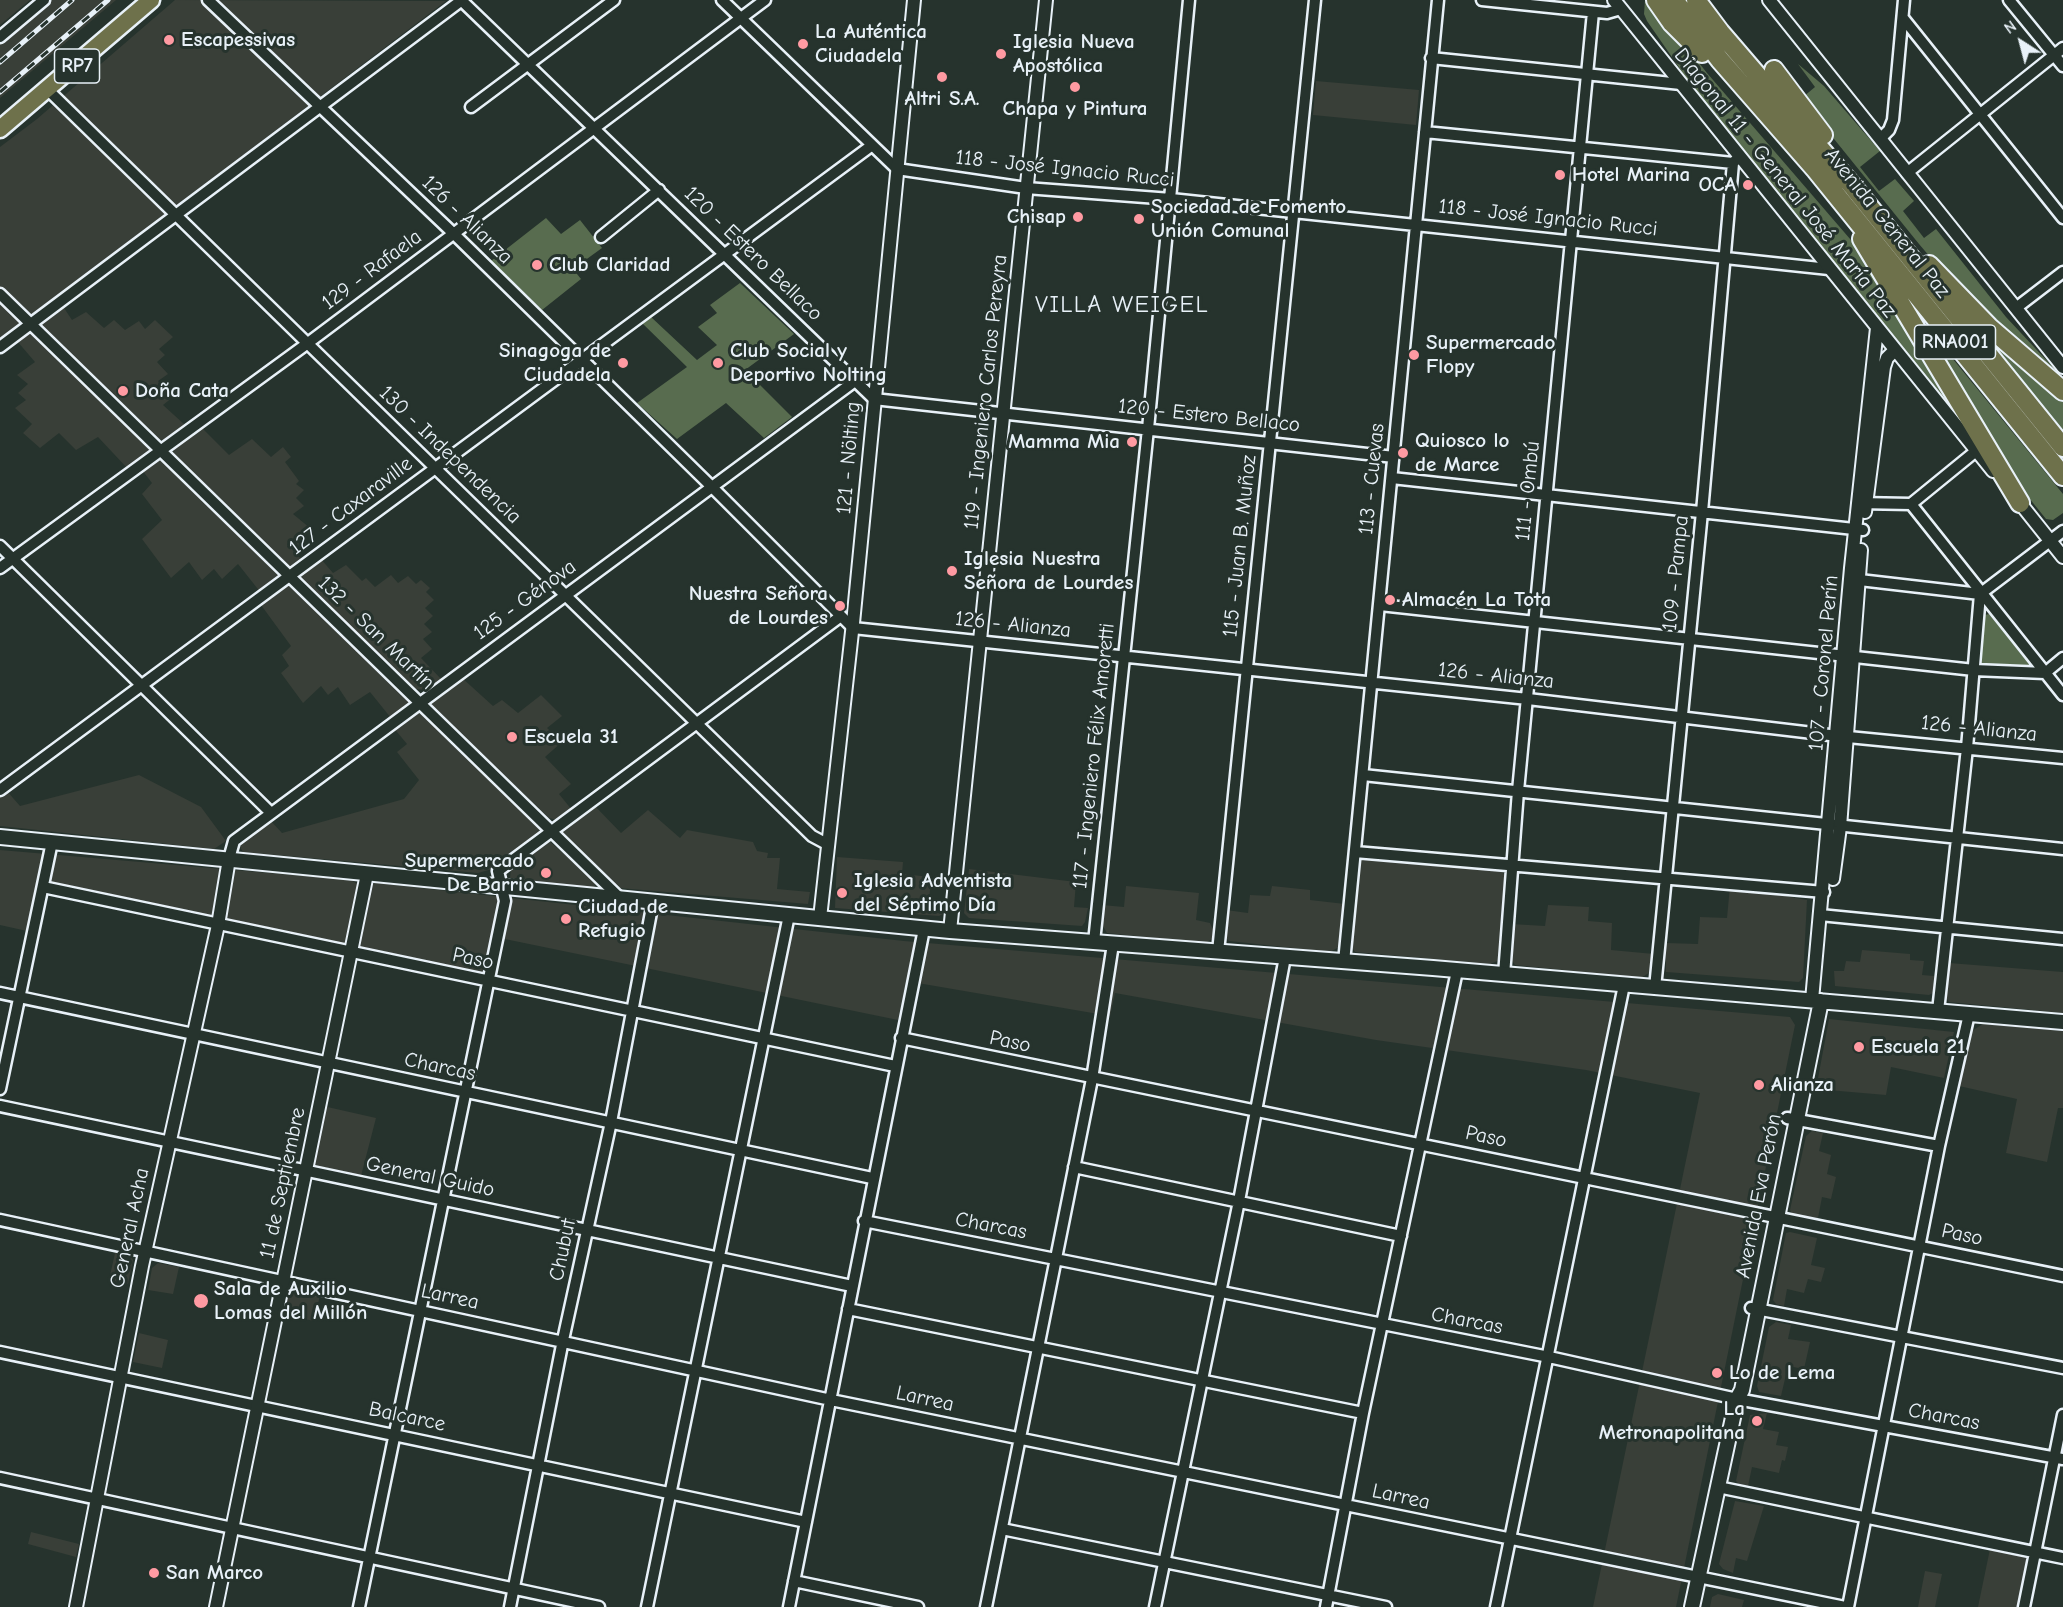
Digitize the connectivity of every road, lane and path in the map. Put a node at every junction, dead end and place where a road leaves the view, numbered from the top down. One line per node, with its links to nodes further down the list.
1 (44, 0): 24 (street)
2 (151, 0): 32 (main road, RP7)
3 (208, 0): 34 (street, 126 - Alianza)
4 (461, 0): 27 (street, 120 - Estero Bellaco); 34 (street)
5 (614, 0): 27 (street)
6 (722, 0): 22 (street)
7 (765, 0): 22 (street, 129 - Rafaela)
8 (914, 0): 44 (street, 121 - Nölting)
9 (1046, 0): 46 (street, 119 - Ingeniero Carlos Pereyra)
10 (1189, 0): 49 (street, 117 - Ingeniero Félix Amoretti)
11 (1315, 0): 51 (street, 115 - Juan B. Muñoz)
12 (1438, 0): 26 (street, 113 - Cuevas)
13 (1482, 0): 21 (street)
14 (1656, 0): 35 (highway)
15 (1674, 0): 35 (highway, Avenida General Paz / RNA001)
16 (1696, 0): 48 (highway, Avenida General Paz / RNA001)
17 (1769, 0): 40 (street)
18 (1905, 0): 23 (street)
19 (2009, 0): 25 (street)
20 (1618, 4): 21 (street); 31 (street, Diagonal 11 - General José María Paz)
21 (1593, 12): 30 (street, 111 - Ombú)
22 (741, 18): 38 (street, 129 - Rafaela); 41 (street)
23 (1903, 18): 36 (street); 40 (street)
24 (0, 37)
25 (2059, 52): 28 (street); 36 (street)
26 (1431, 58): 30 (street); 39 (street, 113 - Cuevas)
27 (528, 64): 33 (street); 38 (street, 120 - Estero Bellaco)
28 (2063, 66)
29 (1774, 70): 48 (highway)
30 (1586, 74): 31 (street); 42 (street, 111 - Ombú)
31 (1681, 84): 43 (street, Diagonal 11 - General José María Paz)
32 (48, 90): 37 (main road, RP7); 52 (street, 130 - Independencia)
33 (471, 106)
34 (321, 107): 52 (street); 55 (street, 126 - Alianza)
35 (1764, 110): 50 (highway, Avenida General Paz / RNA001)
36 (1979, 115): 45 (street); 53 (street)
37 (0, 129)
38 (595, 129): 47 (street, 120 - Estero Bellaco); 55 (street, 129 - Rafaela)
39 (1425, 132): 42 (street); 54 (street, 113 - Cuevas)
40 (1880, 139): 45 (street)
41 (871, 146): 44 (street); 58 (street, 127 - Caxaraville)
42 (1580, 147): 43 (street); 57 (street, 111 - Ombú)
43 (1737, 160): 59 (street, 109 - Pampa); 60 (street, Diagonal 11 - General José María Paz)
44 (897, 170): 46 (street, 118 - José Ignacio Rucci); 73 (street, 121 - Nölting)
45 (1907, 173): 63 (street)
46 (1026, 188): 49 (street, 118 - José Ignacio Rucci); 74 (street, 119 - Ingeniero Carlos Pereyra)
47 (659, 190): 56 (street); 58 (street, 120 - Estero Bellaco)
48 (1859, 194): 72 (highway); 77 (highway, Avenida General Paz / RNA001)
49 (1171, 199): 51 (street, 118 - José Ignacio Rucci); 75 (street, 117 - Ingeniero Félix Amoretti)
50 (1846, 208): 82 (highway, Avenida General Paz / RNA001); 87 (highway)
51 (1292, 211): 54 (street, 118 - José Ignacio Rucci); 76 (street, 115 - Juan B. Muñoz)
52 (178, 216): 64 (street); 66 (street, 130 - Independencia)
53 (2063, 218)
54 (1416, 224): 57 (street, 118 - José Ignacio Rucci); 80 (street, 113 - Cuevas)
55 (453, 233): 66 (street, 129 - Rafaela); 69 (street, 126 - Alianza)
56 (601, 237)
57 (1572, 240): 59 (street, 118 - José Ignacio Rucci); 85 (street, 111 - Ombú)
58 (726, 253): 69 (street, 127 - Caxaraville); 71 (street, 120 - Estero Bellaco)
59 (1725, 257): 60 (street, 118 - José Ignacio Rucci); 89 (street, 109 - Pampa)
60 (1829, 269): 65 (street, Diagonal 11 - General José María Paz)
61 (2063, 272): 63 (street)
62 (0, 294): 64 (street, 132 - San Martín)
63 (2016, 308): 70 (street)
64 (31, 324): 67 (street); 78 (street, 132 - San Martín)
65 (1877, 328): 68 (street, Diagonal 11 - General José María Paz); 86 (street, 107 - Coronel Perín)
66 (308, 343): 78 (street, 129 - Rafaela); 81 (street, 130 - Independencia)
67 (0, 347)
68 (1895, 350): 79 (street, Diagonal 11 - General José María Paz); 86 (street, 107 - Coronel Perín)
69 (583, 360): 81 (street, 127 - Caxaraville); 84 (street, 126 - Alianza)
70 (2063, 367)
71 (855, 381): 73 (street, 120 - Estero Bellaco); 84 (street, 125 - Génova)
72 (2063, 391)
73 (874, 399): 74 (street, 120 - Estero Bellaco); 104 (street, 121 - Nölting)
74 (1004, 415): 75 (street, 120 - Estero Bellaco); 106 (street, 119 - Ingeniero Carlos Pereyra)
75 (1148, 429): 76 (street, 120 - Estero Bellaco); 107 (street, 117 - Ingeniero Félix Amoretti)
76 (1271, 441): 80 (street, 120 - Estero Bellaco); 110 (street, 115 - Juan B. Muñoz)
77 (2063, 447)
78 (160, 450): 95 (street, 129 - Rafaela); 97 (street, 132 - San Martín)
79 (1976, 451): 87 (street, Diagonal 11 - General José María Paz); 88 (street)
80 (1394, 457): 83 (street, 113 - Cuevas)
81 (435, 467): 97 (street, 127 - Caxaraville); 100 (street, 130 - Independencia)
82 (2063, 476)
83 (1392, 478): 85 (street); 101 (street, 113 - Cuevas)
84 (712, 487): 100 (street, 125 - Génova); 102 (street, 126 - Alianza)
85 (1548, 495): 89 (street); 103 (street, 111 - Ombú)
86 (1862, 503): 88 (street); 90 (street, 107 - Coronel Perín)
87 (2020, 503): 92 (street, Diagonal 11 - General José María Paz)
88 (1911, 504): 99 (street)
89 (1702, 512): 90 (street); 105 (street, 109 - Pampa)
90 (1859, 529): 98 (street, 107 - Coronel Perín)
91 (2063, 531): 92 (street)
92 (2050, 541): 94 (street, Diagonal 11 - General José María Paz); 99 (street)
93 (0, 546): 95 (street)
94 (2063, 557)
95 (13, 558): 96 (street, 129 - Rafaela); 114 (street)
96 (0, 568)
97 (289, 576): 114 (street, 127 - Caxaraville); 117 (street, 132 - San Martín)
98 (1855, 580): 99 (street); 108 (street, 107 - Coronel Perín)
99 (1980, 594): 111 (street); 112 (street)
100 (565, 595): 117 (street, 125 - Génova); 119 (street, 130 - Independencia)
101 (1380, 605): 103 (street); 113 (street, 113 - Cuevas)
102 (841, 616): 104 (street, 126 - Alianza); 119 (street)
103 (1535, 623): 105 (street); 116 (street, 111 - Ombú)
104 (853, 628): 106 (street, 126 - Alianza); 133 (street, 121 - Nölting)
105 (1690, 638): 108 (street); 118 (street, 109 - Pampa)
106 (980, 641): 107 (street, 126 - Alianza); 151 (street, 119 - Ingeniero Carlos Pereyra)
107 (1124, 657): 110 (street, 126 - Alianza); 153 (street, 117 - Ingeniero Félix Amoretti)
108 (1850, 657): 111 (street); 120 (street, 107 - Coronel Perín)
109 (2063, 658): 112 (street)
110 (1246, 669): 113 (street, 126 - Alianza); 156 (street, 115 - Juan B. Muñoz)
111 (1974, 670): 112 (street); 121 (street)
112 (2045, 673): 115 (street)
113 (1371, 682): 116 (street, 126 - Alianza); 123 (street, 113 - Cuevas)
114 (141, 687): 124 (street, 127 - Caxaraville); 127 (street)
115 (2063, 695)
116 (1528, 699): 118 (street, 126 - Alianza); 125 (street, 111 - Ombú)
117 (419, 702): 127 (street, 125 - Génova); 129 (street, 132 - San Martín)
118 (1683, 718): 120 (street, 126 - Alianza); 126 (street, 109 - Pampa)
119 (696, 723): 129 (street); 133 (street, 130 - Independencia)
120 (1843, 737): 121 (street, 126 - Alianza); 128 (street, 107 - Coronel Perín)
121 (1966, 748): 122 (street, 126 - Alianza); 131 (street)
122 (2063, 758)
123 (1363, 775): 125 (street); 135 (street, 113 - Cuevas)
124 (0, 790)
125 (1518, 791): 126 (street); 137 (street, 111 - Ombú)
126 (1672, 809): 128 (street); 139 (street, 109 - Pampa)
127 (271, 813): 136 (street, 125 - Génova)
128 (1835, 827): 131 (street); 142 (street, 107 - Coronel Perín); 146 (street, 107 - Coronel Perín)
129 (552, 830): 140 (street); 143 (street, 132 - San Martín)
130 (0, 837): 132 (main road)
131 (1956, 839): 134 (street); 149 (street)
132 (52, 843): 136 (main road); 141 (street)
133 (827, 844): 147 (street, 121 - Nölting)
134 (2063, 849)
135 (1355, 852): 137 (street); 158 (street, 113 - Cuevas)
136 (229, 859): 138 (main road); 148 (street, General Acha)
137 (1513, 865): 139 (street); 160 (street, 111 - Ombú)
138 (367, 874): 140 (main road); 155 (street, 11 de Septiembre)
139 (1664, 880): 142 (street); 163 (street, 109 - Pampa)
140 (501, 886): 143 (main road); 161 (street)
141 (43, 887): 148 (street, Paso); 165 (street)
142 (1824, 892): 146 (street, 107 - Coronel Perín)
143 (621, 899): 144 (main road)
144 (653, 902): 145 (main road); 168 (street, Chubut)
145 (789, 915): 147 (main road); 173 (street)
146 (1824, 915): 149 (street); 166 (street, 107 - Coronel Perín)
147 (820, 918): 150 (main road)
148 (218, 925): 155 (street, Paso); 171 (street, General Acha)
149 (1946, 926): 152 (street); 167 (street)
150 (924, 929): 151 (main road); 172 (street)
151 (950, 931): 153 (main road)
152 (2063, 939)
153 (1094, 942): 154 (main road)
154 (1113, 944): 156 (main road); 176 (street)
155 (351, 952): 161 (street, Paso); 174 (street, 11 de Septiembre)
156 (1218, 952): 157 (main road)
157 (1285, 957): 158 (main road); 180 (street)
158 (1344, 962): 159 (main road)
159 (1457, 971): 160 (main road); 184 (street)
160 (1504, 975): 162 (main road)
161 (488, 982): 168 (street, Paso); 178 (street)
162 (1624, 985): 163 (main road); 190 (street)
163 (1655, 988): 166 (main road)
164 (0, 993): 165 (street, Charcas)
165 (20, 997): 171 (street, Charcas); 177 (street)
166 (1816, 1000): 167 (main road); 181 (main road, Avenida Eva Perón)
167 (1938, 1011): 169 (main road)
168 (632, 1012): 173 (street, Paso); 182 (street, Chubut)
169 (1969, 1014): 170 (main road); 185 (street)
170 (2063, 1022)
171 (193, 1034): 174 (street, Charcas); 183 (street, General Acha)
172 (901, 1038): 175 (street); 176 (street, Paso)
173 (765, 1039): 175 (street, Paso); 186 (street)
174 (328, 1063): 178 (street, Charcas); 188 (street, 11 de Septiembre)
175 (895, 1066): 189 (street)
176 (1092, 1079): 180 (street, Paso); 187 (street)
177 (0, 1089)
178 (465, 1093): 182 (street, Charcas); 191 (street)
179 (0, 1106): 183 (street, General Guido)
180 (1256, 1111): 184 (street, Paso); 192 (street)
181 (1791, 1118): 185 (street); 193 (main road, Avenida Eva Perón)
182 (611, 1122): 186 (street, Charcas); 196 (street, Chubut)
183 (168, 1141): 188 (street, General Guido); 199 (street, General Acha)
184 (1420, 1143): 190 (street, Paso); 197 (street)
185 (1939, 1146): 198 (street)
186 (742, 1152): 189 (street, Charcas); 200 (street)
187 (1074, 1167): 192 (street); 201 (street)
188 (305, 1170): 191 (street, General Guido); 203 (street, 11 de Septiembre)
189 (872, 1178): 195 (street)
190 (1586, 1178): 193 (street, Paso); 214 (street)
191 (442, 1201): 196 (street, General Guido); 208 (street)
192 (1239, 1201): 197 (street); 205 (street)
193 (1772, 1218): 198 (street, Paso); 206 (main road, Avenida Eva Perón)
194 (0, 1220): 199 (street, Larrea)
195 (864, 1221): 201 (street, Charcas); 204 (street)
196 (587, 1231): 200 (street, General Guido); 211 (street, Chubut)
197 (1401, 1236): 209 (street)
198 (1920, 1246): 202 (street, Paso); 210 (street)
199 (145, 1252): 203 (street, Larrea); 217 (street, General Acha)
200 (719, 1258): 204 (street, General Guido); 216 (street)
201 (1056, 1259): 205 (street, Charcas); 212 (street)
202 (2063, 1276)
203 (282, 1280): 208 (street, Larrea); 221 (street, 11 de Septiembre)
204 (852, 1286): 207 (street)
205 (1220, 1292): 209 (street, Charcas); 218 (street)
206 (1754, 1308): 210 (street); 219 (main road, Avenida Eva Perón)
207 (848, 1310): 212 (street); 220 (street)
208 (420, 1311): 211 (street, Larrea); 225 (street)
209 (1383, 1324): 214 (street, Charcas); 222 (street)
210 (1903, 1337): 215 (street); 224 (street)
211 (563, 1340): 216 (street, Larrea); 228 (street, Chubut)
212 (1038, 1348): 218 (street); 226 (street)
213 (0, 1352): 217 (street, Balcarce)
214 (1549, 1357): 219 (street, Charcas); 239 (street)
215 (2063, 1368)
216 (695, 1369): 220 (street, Larrea); 232 (street)
217 (120, 1378): 221 (street, Balcarce); 233 (street, General Acha)
218 (1201, 1381): 222 (street); 229 (street)
219 (1737, 1398): 224 (street, Charcas); 231 (main road, Avenida Eva Perón)
220 (831, 1400): 226 (street, Larrea); 236 (street)
221 (256, 1406): 225 (street, Balcarce); 237 (street, 11 de Septiembre)
222 (1364, 1413): 234 (street)
223 (2063, 1414): 227 (street)
224 (1885, 1426): 227 (street, Charcas); 235 (street)
225 (394, 1435): 228 (street, Balcarce); 241 (street)
226 (1019, 1438): 229 (street, Larrea); 238 (street)
227 (2059, 1458): 240 (street)
228 (539, 1464): 232 (street, Balcarce); 246 (street, Chubut)
229 (1183, 1472): 234 (street, Larrea); 243 (street)
230 (0, 1478): 233 (street)
231 (1718, 1487): 235 (street); 244 (main road, Avenida Eva Perón)
232 (670, 1494): 236 (street, Balcarce); 253 (street)
233 (97, 1500): 237 (street); 248 (street, General Acha)
234 (1346, 1505): 239 (street, Larrea); 247 (street)
235 (1867, 1516): 240 (street); 262 (street)
236 (806, 1522): 245 (street)
237 (233, 1528): 241 (street); 249 (street, 11 de Septiembre)
238 (1002, 1529): 243 (street); 256 (street)
239 (1511, 1539): 244 (street, Larrea); 260 (street)
240 (2035, 1552): 242 (street); 263 (street)
241 (370, 1558): 246 (street); 250 (street)
242 (2063, 1558)
243 (1163, 1563): 247 (street); 257 (street)
244 (1699, 1578): 261 (main road, Avenida Eva Perón); 262 (street, Larrea)
245 (794, 1581): 254 (street); 255 (street)
246 (514, 1588): 251 (street, Chubut); 252 (street)
247 (1328, 1595): 258 (street); 259 (street)
248 (76, 1607)
249 (216, 1607)
250 (359, 1607)
251 (510, 1607)
252 (599, 1607)
253 (647, 1607)
254 (789, 1607)
255 (918, 1607)
256 (986, 1607)
257 (1155, 1607)
258 (1326, 1607)
259 (1386, 1607)
260 (1496, 1607)
261 (1692, 1607)
262 (1846, 1607)
263 (2024, 1607)

